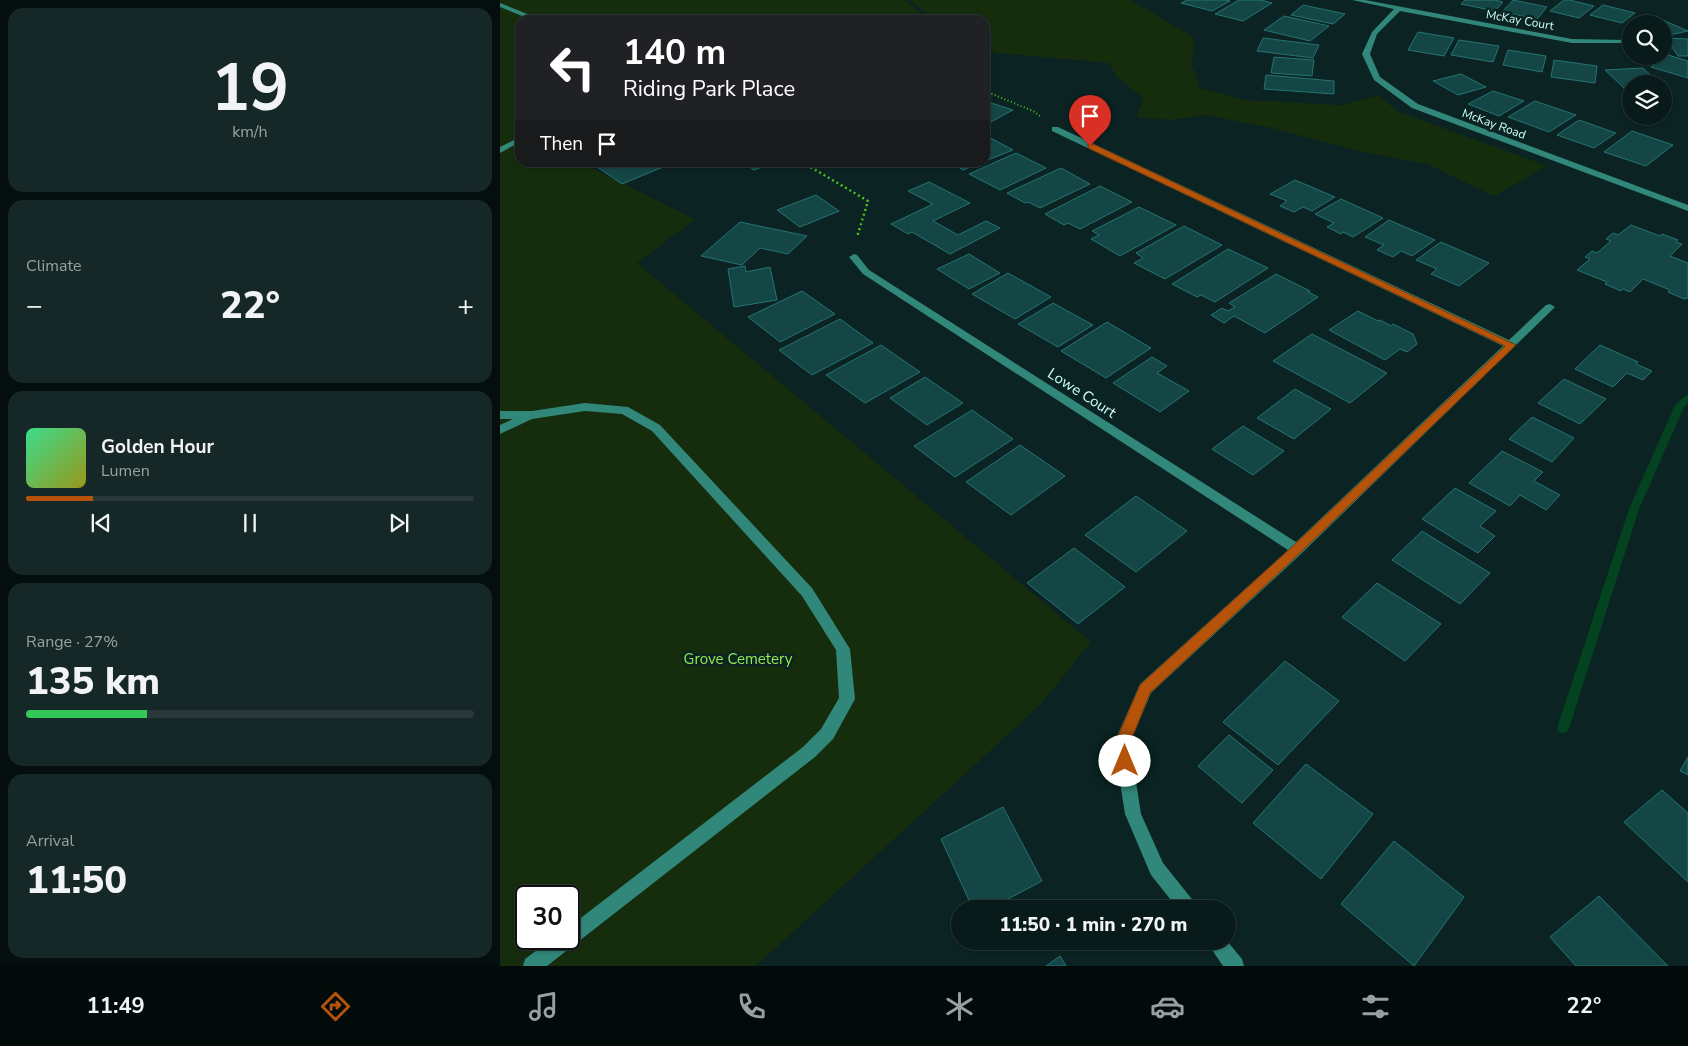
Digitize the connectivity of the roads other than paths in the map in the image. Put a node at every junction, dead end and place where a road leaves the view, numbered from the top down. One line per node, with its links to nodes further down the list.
1 (1355, 0): 3 (street, McKay Court)
2 (500, 5): 4 (street)
3 (1398, 9): 5 (street, McKay Court); 9 (street, McKay Road)
4 (525, 15)
5 (1622, 41)
6 (1055, 129): 12 (street)
7 (515, 142): 8 (street)
8 (500, 150)
9 (1688, 208)
10 (854, 257): 16 (street, Lowe Court)
11 (1550, 306): 12 (street)
12 (1511, 345): 16 (street)
13 (500, 415): 14 (street)
14 (532, 415): 15 (street); 18 (street)
15 (500, 430)
16 (1297, 549): 17 (street)
17 (1182, 900)
18 (580, 929)
19 (553, 950): 21 (street)
20 (1222, 950): 22 (street)
21 (532, 966)
22 (1235, 966)

